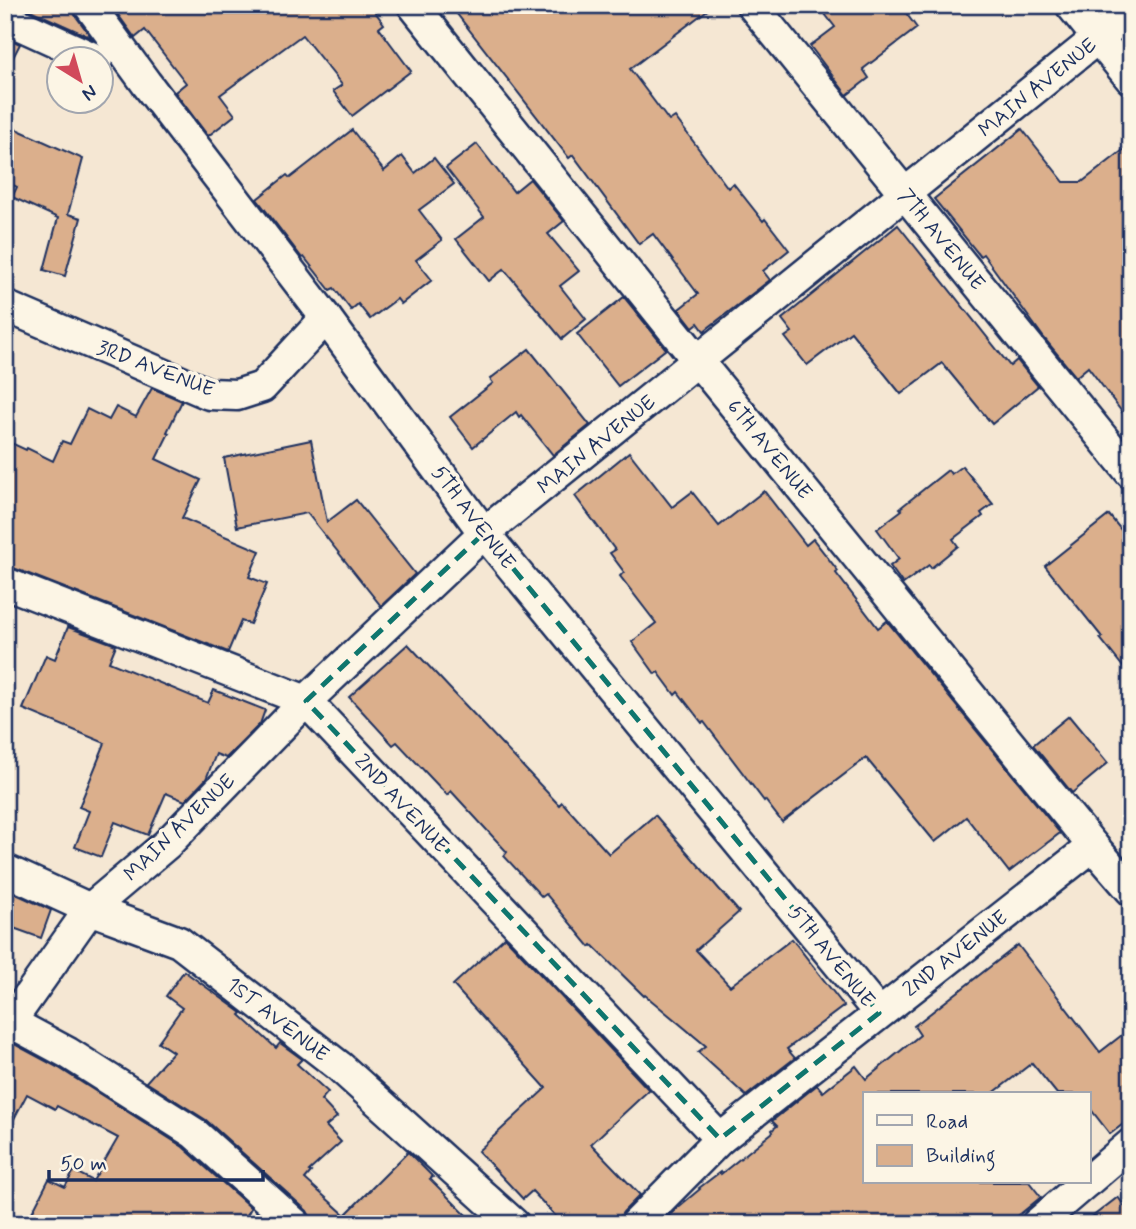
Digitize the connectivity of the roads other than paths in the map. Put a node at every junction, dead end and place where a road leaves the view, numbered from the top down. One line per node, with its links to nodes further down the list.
1 (89, 5): 11 (street, 5TH AVENUE)
2 (413, 5): 15 (street, 6TH AVENUE)
3 (752, 5): 12 (street, 7TH AVENUE)
4 (1071, 5): 7 (street)
5 (1131, 11): 7 (street, MAIN AVENUE)
6 (5, 18): 8 (street)
7 (1098, 39): 10 (street); 12 (street, MAIN AVENUE)
8 (66, 46)
9 (116, 69): 11 (street)
10 (1131, 79)
11 (146, 83): 14 (street, 5TH AVENUE)
12 (905, 193): 15 (street, MAIN AVENUE); 16 (street, 7TH AVENUE)
13 (5, 306): 14 (street, 3RD AVENUE)
14 (326, 318): 17 (street, 5TH AVENUE)
15 (698, 361): 17 (street, MAIN AVENUE); 20 (street, 6TH AVENUE)
16 (1131, 473)
17 (484, 533): 19 (street, MAIN AVENUE); 24 (street, 5TH AVENUE)
18 (5, 583): 19 (street, 2ND AVENUE)
19 (306, 702): 23 (street, MAIN AVENUE); 26 (street, 2ND AVENUE)
20 (1093, 846): 22 (street, 6TH AVENUE); 24 (street, 2ND AVENUE)
21 (5, 870): 23 (street, 1ST AVENUE)
22 (1131, 890)
23 (90, 909): 25 (street, MAIN AVENUE); 31 (street, 1ST AVENUE)
24 (879, 1013): 26 (street, 2ND AVENUE)
25 (8, 1020): 30 (street)
26 (720, 1139): 32 (street, 2ND AVENUE)
27 (1131, 1144): 28 (street)
28 (1090, 1178)
29 (1084, 1184): 33 (street)
30 (295, 1224)
31 (514, 1224)
32 (636, 1224)
33 (1037, 1224)

